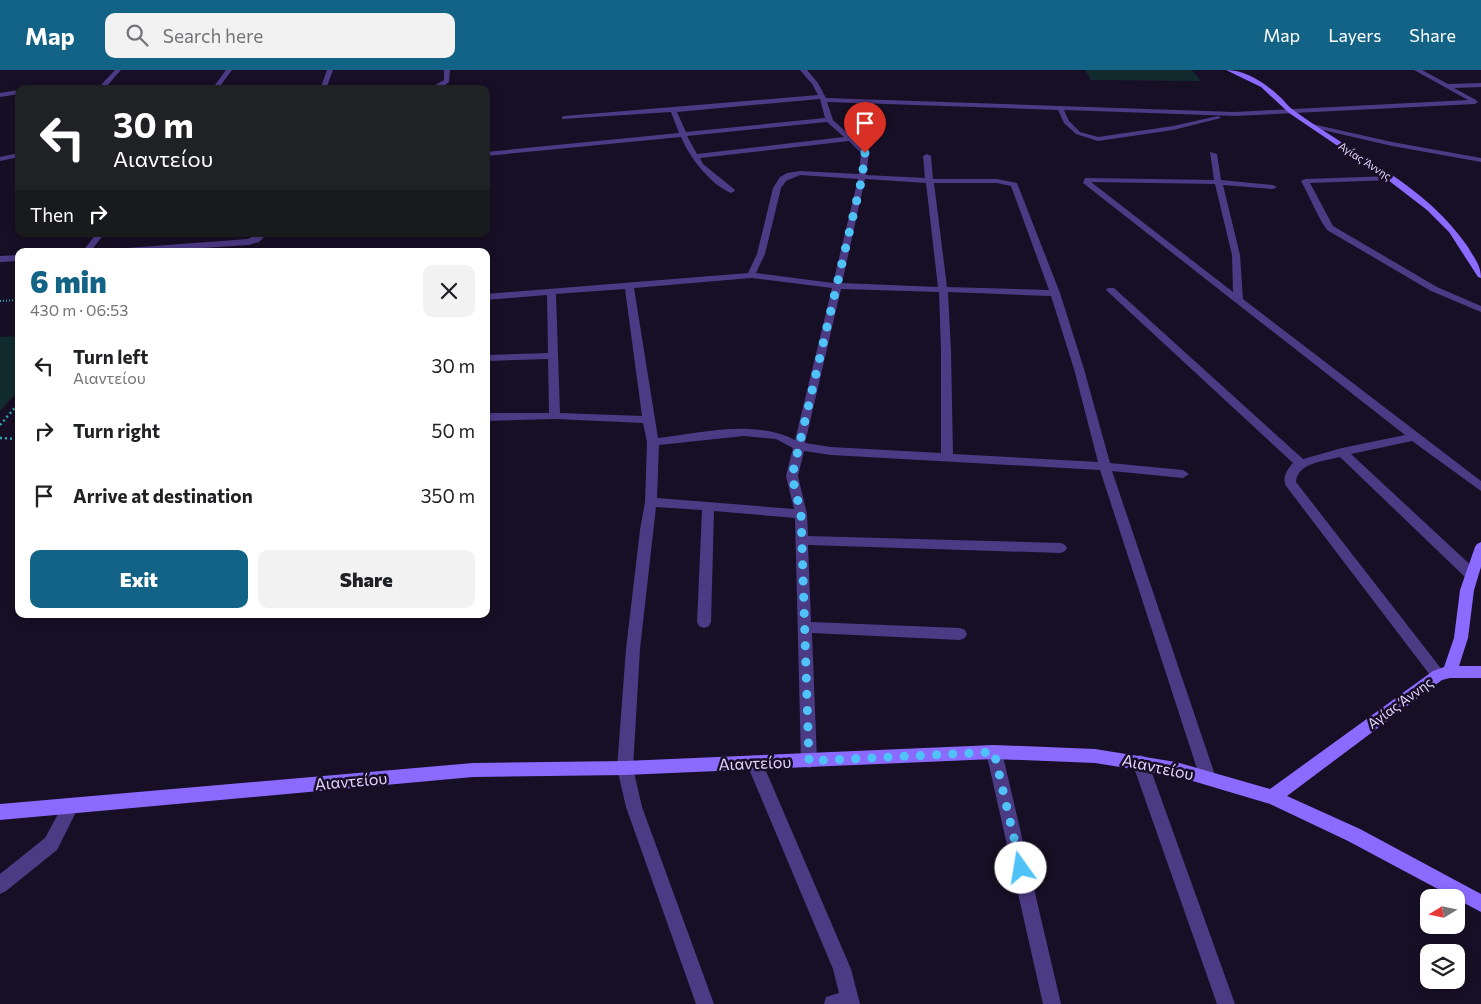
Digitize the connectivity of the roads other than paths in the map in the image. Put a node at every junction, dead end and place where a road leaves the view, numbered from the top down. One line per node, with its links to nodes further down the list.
1 (118, 70): 9 (street)
2 (229, 70): 10 (street)
3 (330, 70): 11 (street)
4 (447, 70): 12 (street)
5 (803, 70): 16 (street)
6 (1229, 70): 20 (street, Αγίας Άννης)
7 (1418, 70): 13 (street)
8 (1481, 84): 13 (street)
9 (104, 85)
10 (219, 85)
11 (324, 85)
12 (442, 85)
13 (1447, 86): 17 (street)
14 (15, 93): 15 (street)
15 (0, 95)
16 (823, 98): 18 (street); 19 (street); 23 (street)
17 (1478, 103): 20 (street)
18 (1060, 108): 21 (street); 21 (street)
19 (673, 110): 22 (street); 25 (street)
20 (1291, 112): 21 (street); 24 (street, Αγίας Άννης)
21 (1235, 114)
22 (564, 118)
23 (830, 120): 25 (street); 26 (street)
24 (1312, 126): 33 (street); 35 (street, Αγίας Άννης)
25 (683, 134): 27 (street); 30 (street)
26 (848, 139): 30 (street); 34 (street)
27 (490, 154)
28 (1213, 154): 37 (street)
29 (15, 156): 32 (street)
30 (694, 156): 39 (street)
31 (928, 156): 36 (street)
32 (0, 159)
33 (1481, 160)
34 (862, 178): 36 (street); 46 (street); 49 (street)
35 (1391, 178): 47 (street, Αγίας Άννης); 56 (street)
36 (929, 181): 50 (street); 53 (street)
37 (1218, 182): 38 (street); 55 (street); 55 (street)
38 (1273, 187)
39 (731, 191)
40 (98, 237): 42 (street)
41 (262, 237): 43 (street)
42 (89, 248)
43 (167, 248)
44 (15, 258): 45 (street)
45 (0, 259)
46 (751, 274): 48 (street); 49 (street)
47 (1481, 275)
48 (629, 285): 51 (street); 61 (street)
49 (837, 286): 50 (street); 64 (street)
50 (944, 289): 53 (street); 66 (street)
51 (550, 290): 54 (street); 57 (street)
52 (1111, 290): 67 (street)
53 (1055, 293): 68 (street)
54 (490, 297)
55 (1238, 299): 62 (street)
56 (1481, 309)
57 (552, 356): 58 (street); 60 (street)
58 (490, 358)
59 (490, 416): 60 (street)
60 (555, 416): 61 (street)
61 (648, 420): 63 (street)
62 (1414, 437): 65 (street); 70 (street)
63 (653, 442): 64 (street); 71 (street)
64 (798, 446): 66 (street); 73 (street)
65 (1342, 452): 67 (street); 77 (street)
66 (947, 456): 68 (street)
67 (1301, 464): 82 (street)
68 (1105, 466): 69 (street); 88 (street)
69 (1183, 474)
70 (1481, 487)
71 (651, 502): 72 (street); 87 (street)
72 (708, 508): 73 (street); 78 (street)
73 (801, 514): 74 (street)
74 (802, 540): 75 (street); 79 (street)
75 (1061, 548)
76 (1481, 548): 77 (street, Αγίας Άννης)
77 (1471, 574): 82 (street, Αγίας Άννης)
78 (704, 622)
79 (806, 627): 80 (street); 84 (street)
80 (960, 634)
81 (1481, 672): 82 (street)
82 (1444, 674): 89 (street, Αγίας Άννης)
83 (994, 752): 84 (street, Αιαντείου); 86 (street, Αιαντείου); 96 (street)
84 (809, 761): 85 (street, Αιαντείου)
85 (754, 762): 87 (street, Αιαντείου); 94 (street)
86 (1140, 762): 88 (street, Αιαντείου); 97 (street)
87 (625, 768): 90 (street, Αιαντείου); 95 (street)
88 (1208, 778): 89 (street, Αιαντείου)
89 (1272, 797): 93 (street, Αιαντείου)
90 (71, 806): 91 (street, Αιαντείου); 92 (street)
91 (0, 812)
92 (0, 886)
93 (1481, 903)
94 (845, 1002)
95 (705, 1004)
96 (1052, 1004)
97 (1226, 1004)

